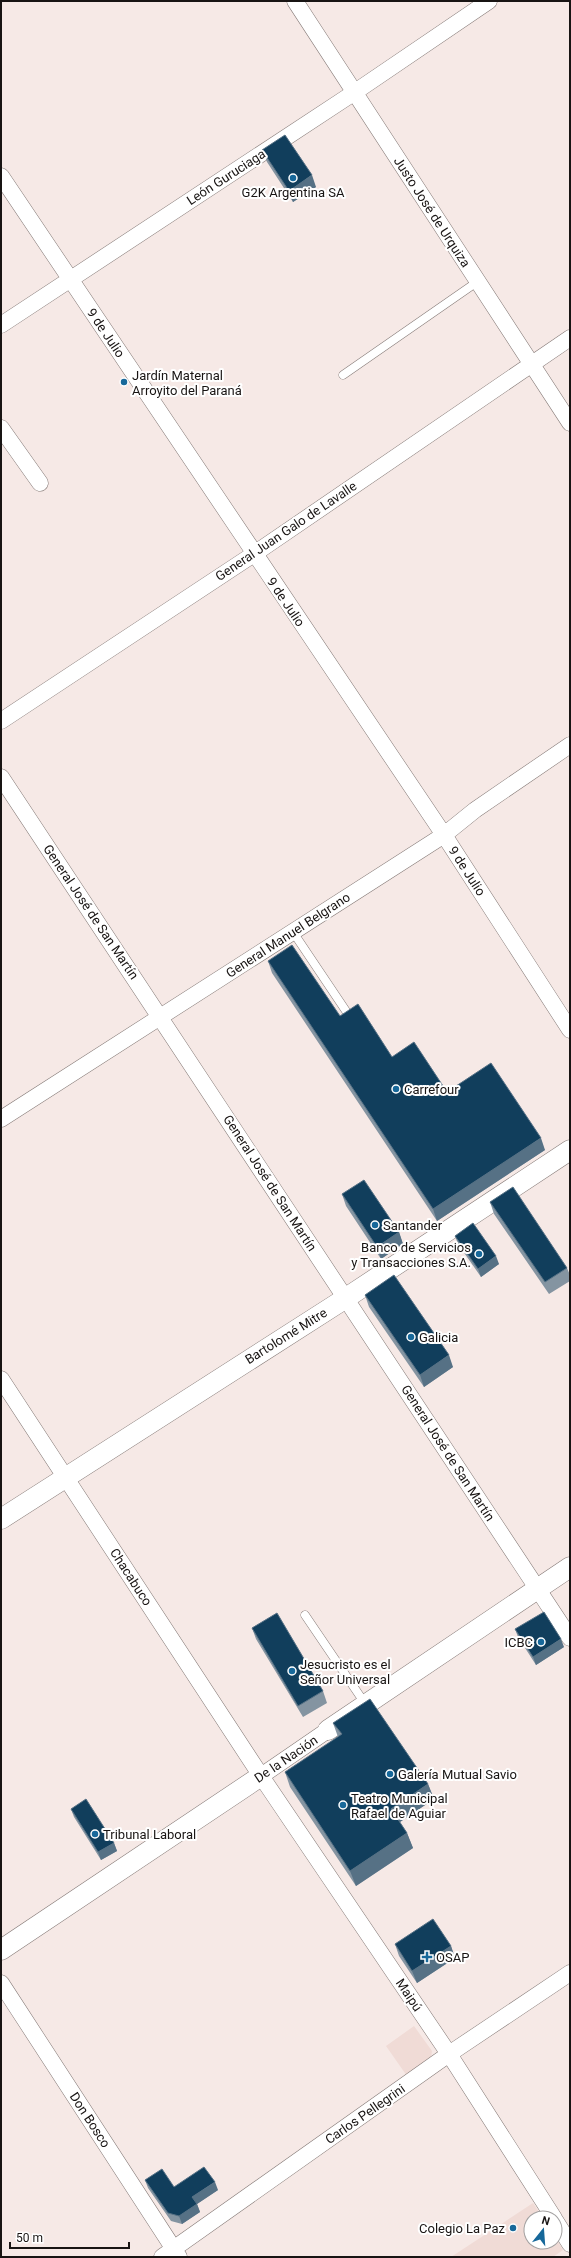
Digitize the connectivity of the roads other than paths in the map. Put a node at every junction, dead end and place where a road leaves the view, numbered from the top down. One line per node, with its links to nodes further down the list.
1 (295, 1): 3 (street, Justo José de Urquiza)
2 (489, 1): 3 (street, León Guruciaga)
3 (355, 92): 5 (street, León Guruciaga); 6 (street, Justo José de Urquiza)
4 (1, 176): 5 (street, 9 de Julio)
5 (70, 279): 7 (street, León Guruciaga); 14 (street, 9 de Julio)
6 (477, 282): 9 (street, Justo José de Urquiza); 10 (lane)
7 (1, 325)
8 (570, 338): 9 (street, General Juan Galo de Lavalle)
9 (530, 364): 11 (street, Justo José de Urquiza); 14 (street, General Juan Galo de Lavalle)
10 (343, 375)
11 (570, 423)
12 (1, 428): 13 (street)
13 (40, 483)
14 (254, 554): 15 (street, General Juan Galo de Lavalle); 18 (street, 9 de Julio)
15 (1, 721)
16 (570, 746): 18 (street, General Manuel Belgrano)
17 (1, 777): 21 (street, General José de San Martín)
18 (444, 835): 19 (street, General Manuel Belgrano); 22 (street, 9 de Julio)
19 (294, 932): 20 (lane); 21 (street, General Manuel Belgrano)
20 (348, 1014)
21 (161, 1017): 23 (street, General Manuel Belgrano); 25 (street, General José de San Martín)
22 (570, 1030)
23 (1, 1119)
24 (570, 1150): 25 (street, Bartolomé Mitre)
25 (346, 1298): 27 (street, Bartolomé Mitre); 30 (street, General José de San Martín)
26 (1, 1379): 27 (street, Chacabuco)
27 (65, 1477): 28 (street, Bartolomé Mitre); 35 (street, Chacabuco)
28 (1, 1519)
29 (570, 1567): 30 (street, De la Nación)
30 (538, 1589): 32 (street, General José de San Martín); 33 (street, De la Nación)
31 (305, 1615): 33 (lane)
32 (570, 1638)
33 (366, 1704): 34 (street, De la Nación)
34 (328, 1730): 35 (street, De la Nación)
35 (260, 1776): 36 (street, De la Nación); 39 (street, Maipú)
36 (1, 1950)
37 (570, 1974): 39 (street, Carlos Pellegrini)
38 (1, 1983): 43 (street, Don Bosco)
39 (449, 2054): 40 (street, Maipú); 43 (street, Carlos Pellegrini)
40 (548, 2210)
41 (563, 2233): 42 (street, Maipú)
42 (570, 2244)
43 (172, 2254)

